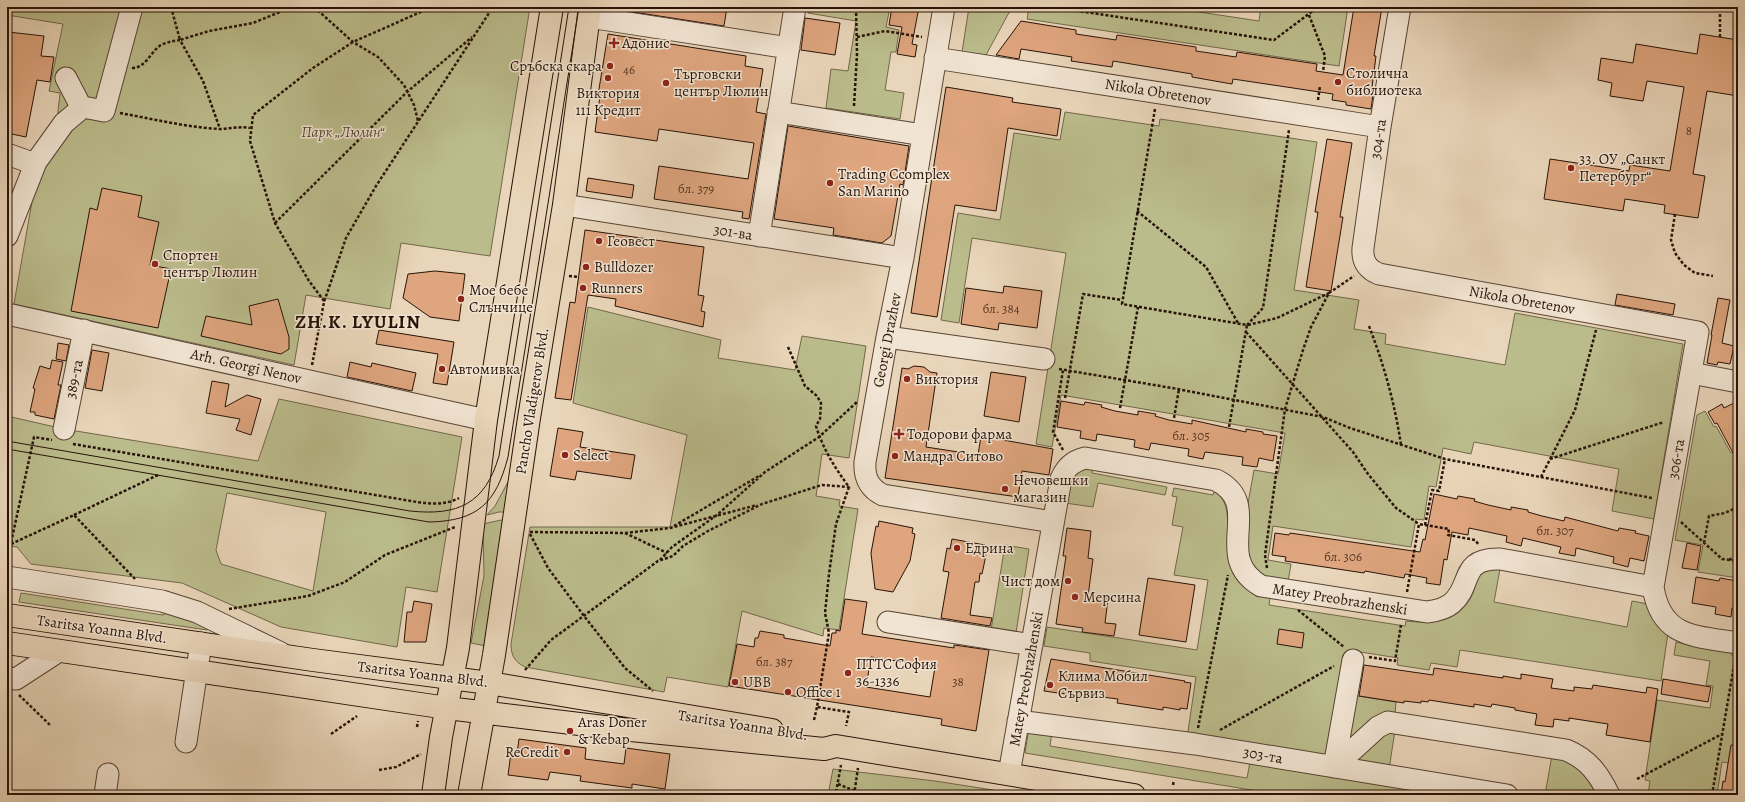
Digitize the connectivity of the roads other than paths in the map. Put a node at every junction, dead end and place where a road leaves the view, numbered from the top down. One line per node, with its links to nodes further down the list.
1 (132, 7): 10 (street)
2 (552, 7): 29 (main road)
3 (795, 7): 7 (street)
4 (944, 7): 8 (street, Georgi Drazhev)
5 (1400, 7): 13 (street, 304-та)
6 (590, 12): 7 (street); 17 (main road, Pancho Vladigerov Blvd.)
7 (789, 48): 12 (street)
8 (937, 49): 13 (street, Nikola Obretenov); 14 (street, Georgi Drazhev)
9 (66, 78): 11 (street)
10 (112, 80): 11 (street); 11 (street)
11 (82, 112): 16 (street)
12 (778, 112): 14 (street); 19 (street)
13 (1380, 127): 20 (street, 304-та)
14 (923, 135): 21 (street, Georgi Drazhev)
15 (7, 154): 16 (street)
16 (35, 164): 18 (street)
17 (564, 205): 19 (street, 301-ва); 45 (main road, Pancho Vladigerov Blvd.)
18 (7, 236)
19 (759, 236): 21 (street, 301-ва)
20 (1365, 257): 24 (street, Nikola Obretenov)
21 (903, 258): 25 (street, Georgi Drazhev)
22 (7, 314): 23 (street, Arh. Georgi Nenov)
23 (84, 330): 29 (street, Arh. Georgi Nenov); 30 (street, 389-та)
24 (1698, 332): 27 (street, 306-та)
25 (887, 337): 26 (street); 31 (street, Georgi Drazhev)
26 (1044, 359)
27 (1691, 373): 28 (street); 33 (street, 306-та)
28 (1738, 382)
29 (486, 420): 44 (main road)
30 (62, 435)
31 (1053, 522): 33 (street, Matey Preobrazhenski); 39 (street, Matey Preobrazhenski)
32 (7, 577): 41 (street)
33 (1653, 586): 38 (street)
34 (7, 615): 37 (main road, Tsaritsa Yoanna Blvd.)
35 (888, 622): 39 (street)
36 (7, 643): 40 (main road, Tsaritsa Yoanna Blvd.)
37 (201, 643): 41 (main road, Tsaritsa Yoanna Blvd.); 43 (street)
38 (1738, 643)
39 (1032, 645): 49 (street, Matey Preobrazhenski)
40 (59, 651): 43 (main road, Tsaritsa Yoanna Blvd.); 46 (street)
41 (289, 657): 44 (main road, Tsaritsa Yoanna Blvd.)
42 (1353, 657): 52 (street)
43 (198, 671): 47 (main road, Tsaritsa Yoanna Blvd.); 50 (street)
44 (453, 678): 45 (main road, Tsaritsa Yoanna Blvd.); 47 (main road)
45 (489, 683): 48 (main road, Pancho Vladigerov Blvd.); 51 (main road, Tsaritsa Yoanna Blvd.)
46 (11, 684)
47 (447, 708): 48 (main road, Tsaritsa Yoanna Blvd.); 56 (main road)
48 (484, 712): 51 (main road, Tsaritsa Yoanna Blvd.); 57 (main road, Pancho Vladigerov Blvd.)
49 (1018, 721): 52 (street, 303-та); 54 (street, Matey Preobrazhenski)
50 (186, 742)
51 (838, 756): 54 (main road, Tsaritsa Yoanna Blvd.)
52 (1334, 767): 59 (street, 303-та); 60 (street)
53 (108, 774): 55 (street)
54 (1009, 774): 58 (main road, Tsaritsa Yoanna Blvd.)
55 (105, 795)
56 (433, 795)
57 (469, 795)
58 (1134, 795)
59 (1507, 795)
60 (1609, 795)

